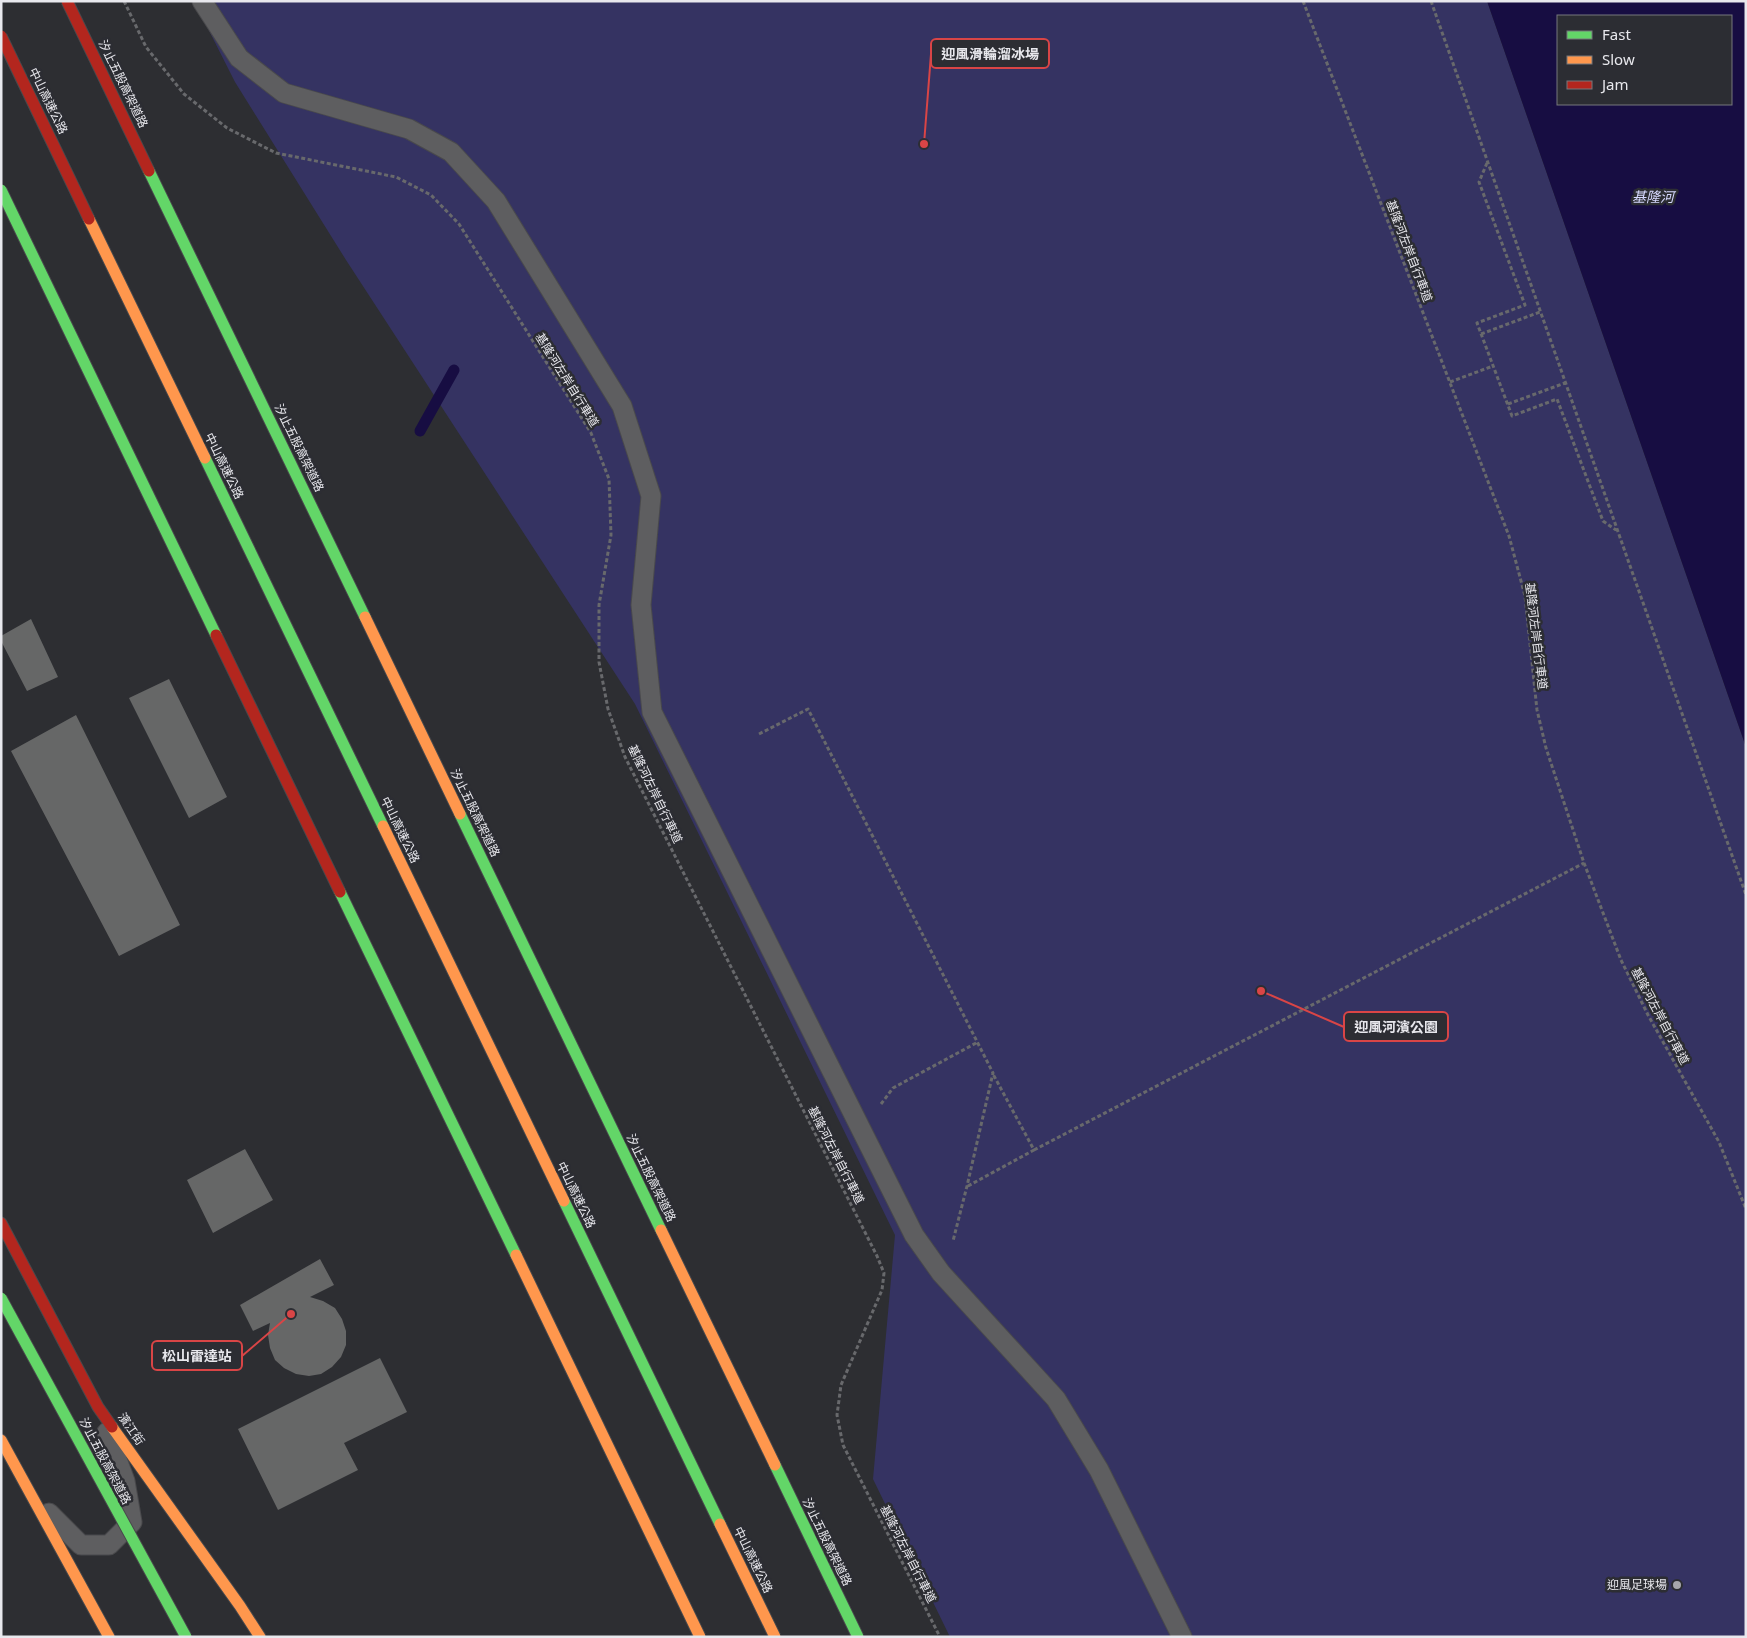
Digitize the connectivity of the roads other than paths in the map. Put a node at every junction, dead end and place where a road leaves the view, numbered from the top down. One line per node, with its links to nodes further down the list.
1 (68, 1): 15 (main road, 汐止五股高架道路, bridge)
2 (202, 1): 16 (lane)
3 (1, 36): 14 (main road, 中山高速公路, bridge)
4 (1, 190): 13 (main road, bridge)
5 (1, 1223): 7 (main road, 濱江街)
6 (1, 1298): 11 (main road, 汐止五股高架道路, bridge)
7 (98, 1407): 9 (lane); 12 (main road, 濱江街)
8 (1, 1440): 9 (main road)
9 (13, 1461): 10 (main road)
10 (109, 1637)
11 (186, 1637)
12 (260, 1637)
13 (700, 1637)
14 (775, 1637)
15 (858, 1637)
16 (1182, 1637)

